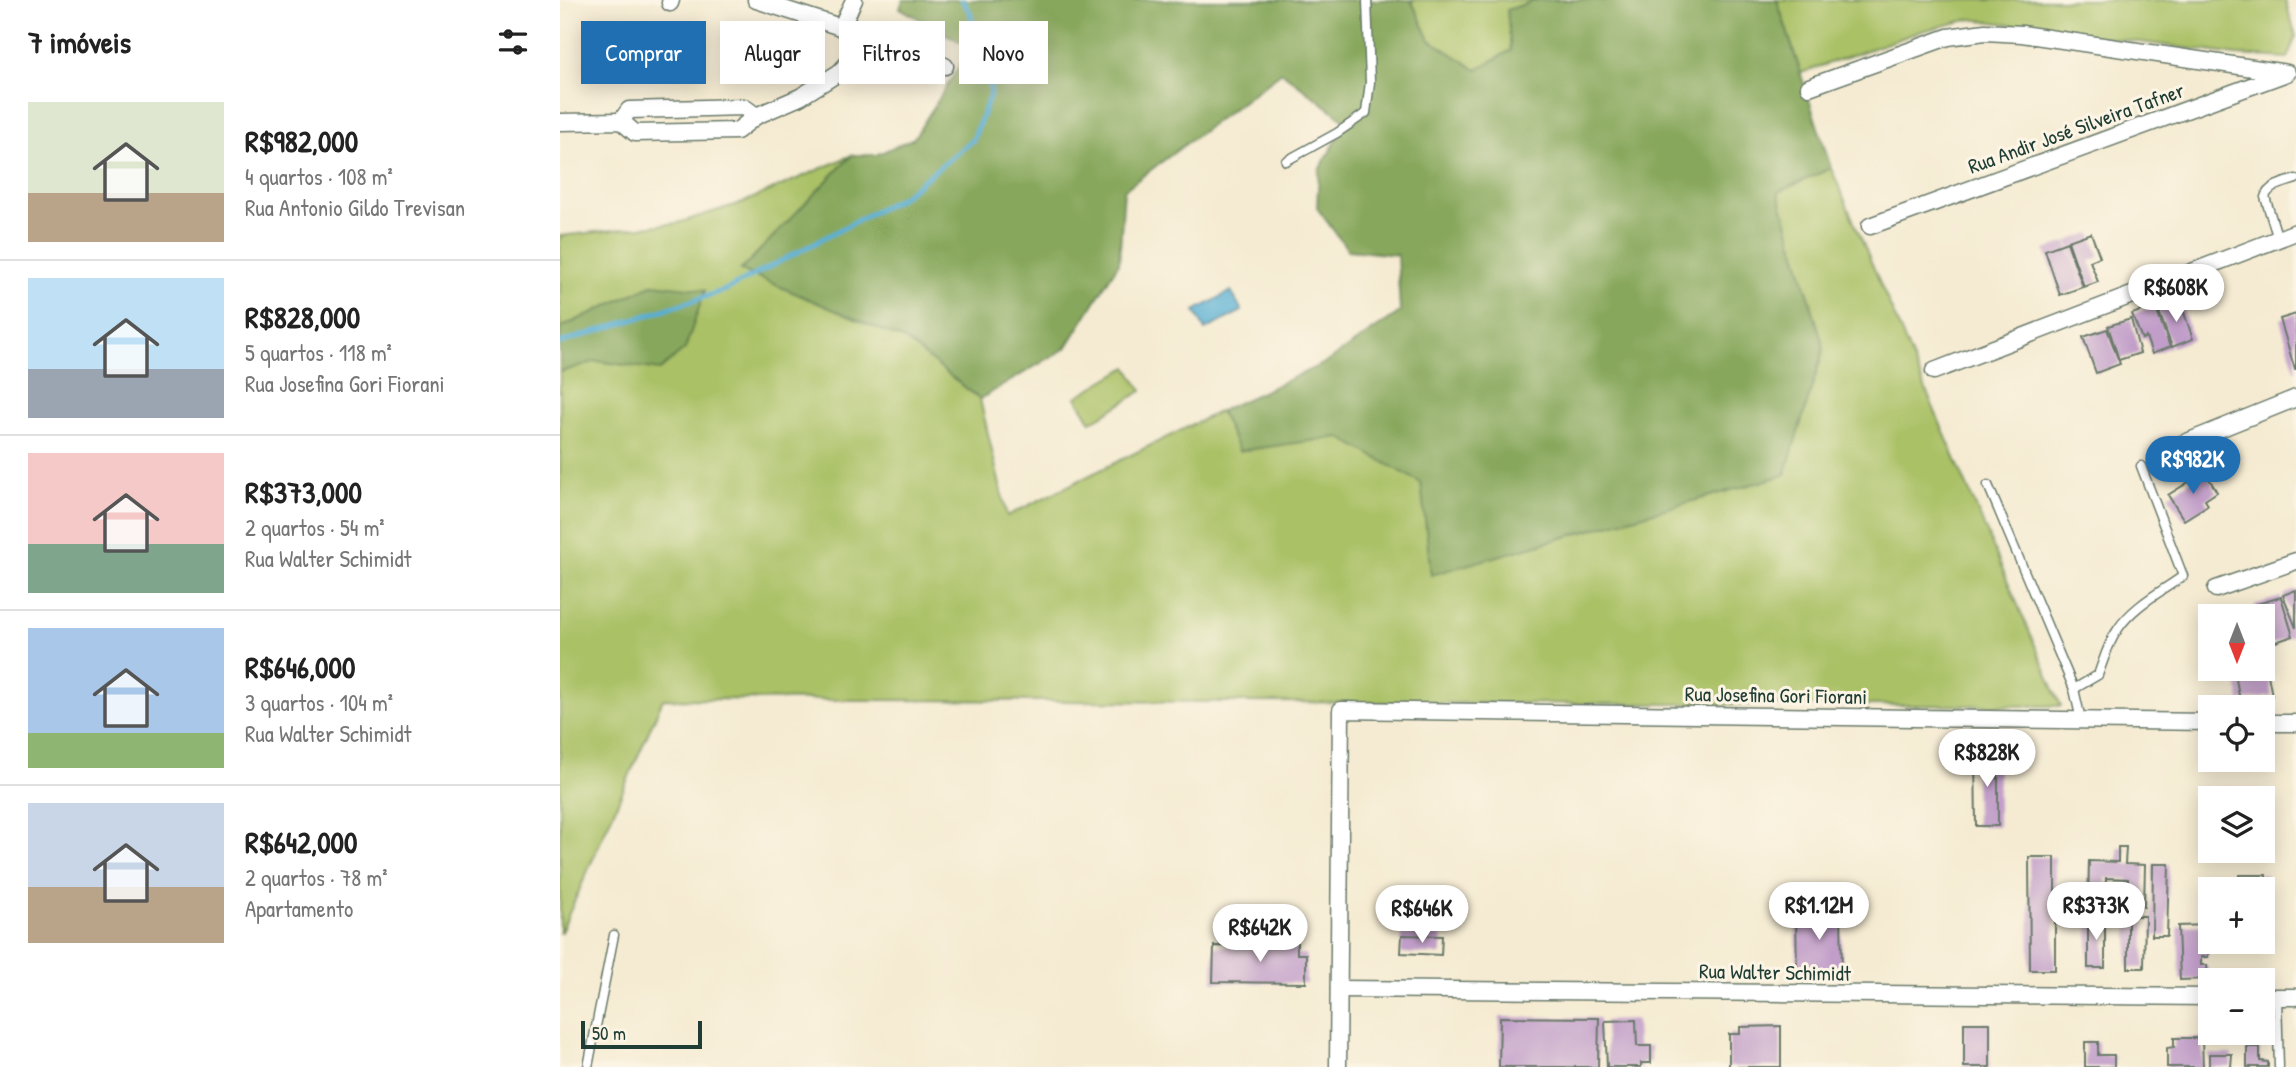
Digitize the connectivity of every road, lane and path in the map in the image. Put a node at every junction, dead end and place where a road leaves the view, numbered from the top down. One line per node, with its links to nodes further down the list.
1 (756, 0): 4 (street)
2 (854, 0): 5 (street)
3 (1367, 0): 13 (lane)
4 (775, 3): 6 (street)
5 (844, 21)
6 (839, 27)
7 (2291, 71): 9 (street); 15 (street, Rua Andir José Silveira Tafner)
8 (839, 73): 10 (street)
9 (1809, 87)
10 (756, 116): 11 (street); 11 (street)
11 (621, 121): 12 (street)
12 (560, 122)
13 (1286, 161)
14 (2296, 179): 17 (lane)
15 (1870, 226)
16 (2296, 232): 17 (street)
17 (2277, 240): 18 (street)
18 (1934, 371)
19 (2296, 398): 20 (street)
20 (2166, 450)
21 (2141, 466): 25 (lane)
22 (1988, 485): 25 (lane)
23 (2296, 561): 24 (street)
24 (2216, 589)
25 (2074, 689): 26 (lane)
26 (2081, 720): 27 (street, Rua Josefina Gori Fiorani); 31 (street, Rua Josefina Gori Fiorani)
27 (2198, 722)
28 (2275, 723): 29 (street)
29 (2296, 723)
30 (614, 935): 36 (lane)
31 (1339, 989): 32 (street, Rua Walter Schimidt); 37 (street)
32 (2198, 996)
33 (2275, 997): 34 (street)
34 (2296, 998)
35 (2275, 1036): 38 (lane)
36 (588, 1067)
37 (1338, 1067)
38 (2279, 1067)

